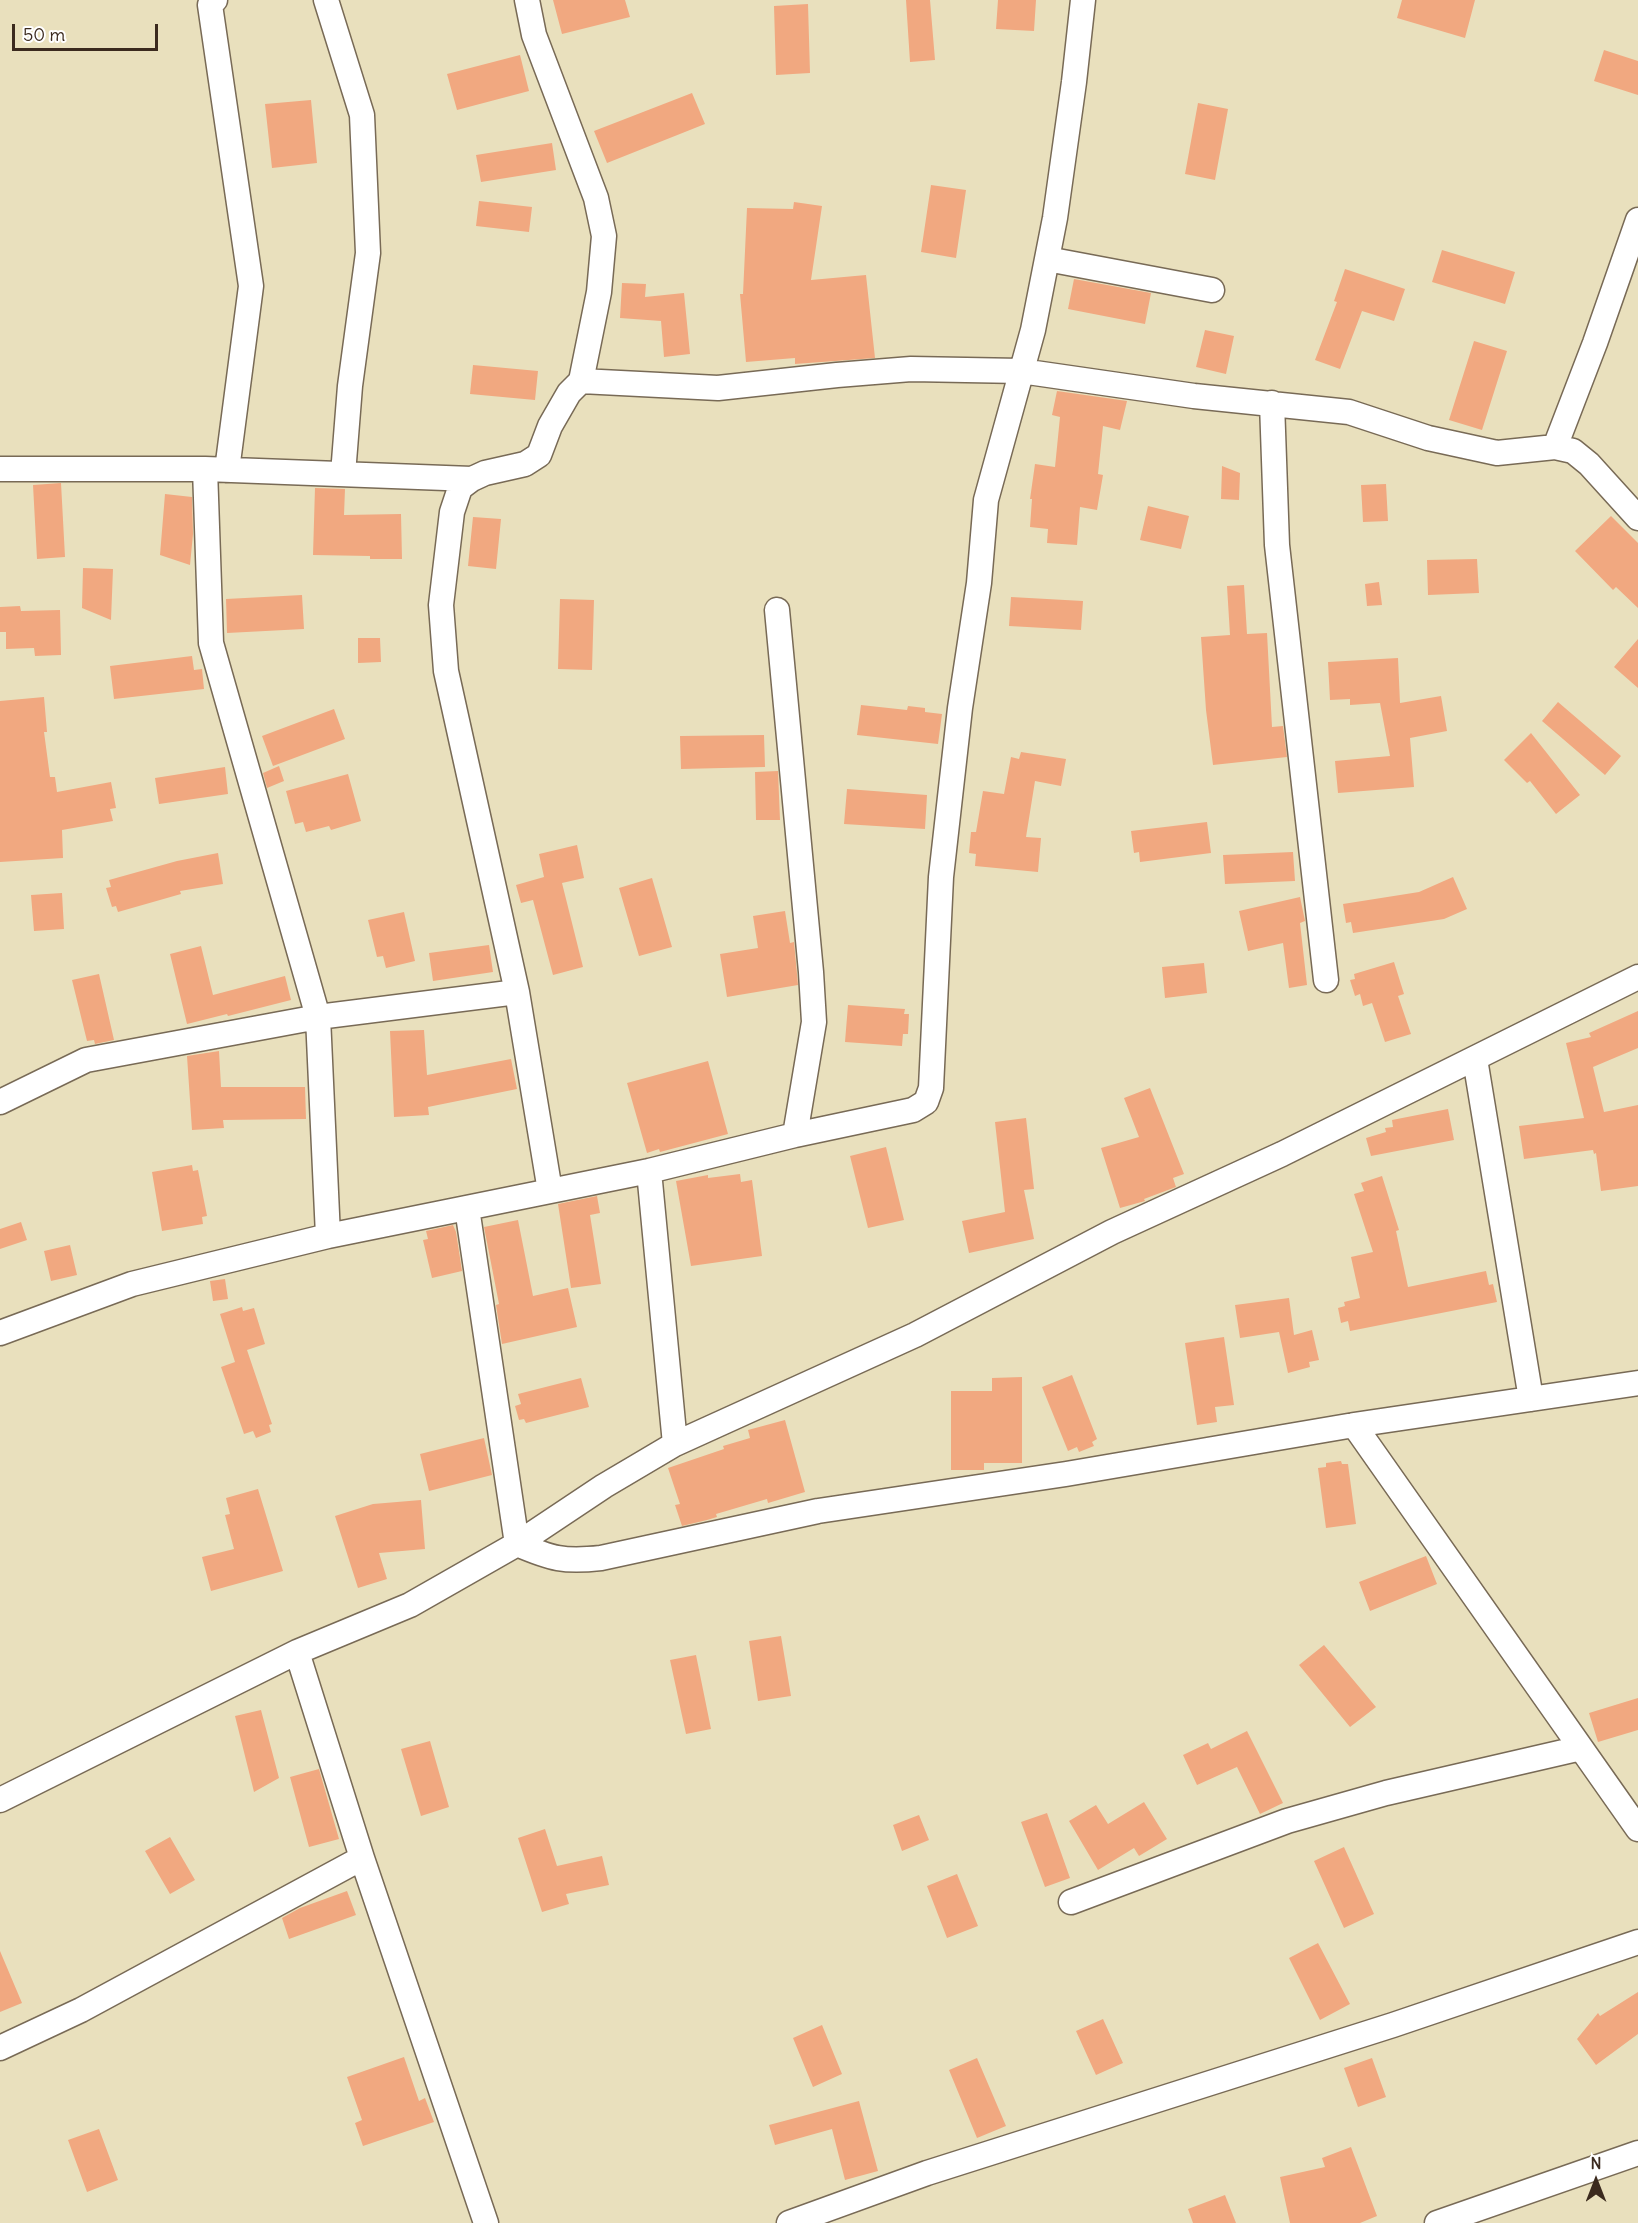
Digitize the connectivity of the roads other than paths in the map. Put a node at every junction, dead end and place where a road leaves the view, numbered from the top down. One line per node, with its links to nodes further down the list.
1 (215, 0): 13 (street)
2 (326, 0): 14 (street)
3 (527, 0): 9 (street)
4 (1083, 0): 6 (street)
5 (1638, 220): 11 (street)
6 (1047, 259): 7 (street); 8 (street)
7 (1212, 290)
8 (1022, 371): 9 (street); 10 (street); 24 (street)
9 (581, 381): 15 (street)
10 (1272, 403): 11 (street); 19 (street)
11 (1555, 447): 16 (street)
12 (0, 469): 13 (street)
13 (216, 470): 14 (street); 21 (street)
14 (343, 474): 15 (street)
15 (472, 479): 20 (street)
16 (1638, 518)
17 (777, 610): 24 (street)
18 (1638, 977): 22 (street)
19 (1326, 981)
20 (517, 992): 21 (street); 26 (street)
21 (318, 1017): 23 (street); 28 (street)
22 (1475, 1059): 31 (street); 33 (street)
23 (0, 1102)
24 (795, 1135): 25 (street)
25 (649, 1171): 26 (street); 33 (street)
26 (550, 1191): 27 (street)
27 (467, 1208): 28 (street); 34 (street)
28 (328, 1236): 29 (street)
29 (0, 1333)
30 (1638, 1383): 31 (street)
31 (1531, 1399): 32 (street)
32 (1354, 1425): 34 (street); 36 (street)
33 (675, 1444): 34 (street)
34 (517, 1544): 35 (street)
35 (297, 1652): 37 (street); 39 (street)
36 (1581, 1748): 38 (street); 40 (street)
37 (0, 1800)
38 (1638, 1829)
39 (362, 1858): 42 (street); 44 (street)
40 (1071, 1902)
41 (1638, 1942): 45 (street)
42 (0, 2048)
43 (1638, 2153): 46 (street)
44 (486, 2223)
45 (789, 2223)
46 (1437, 2223)

